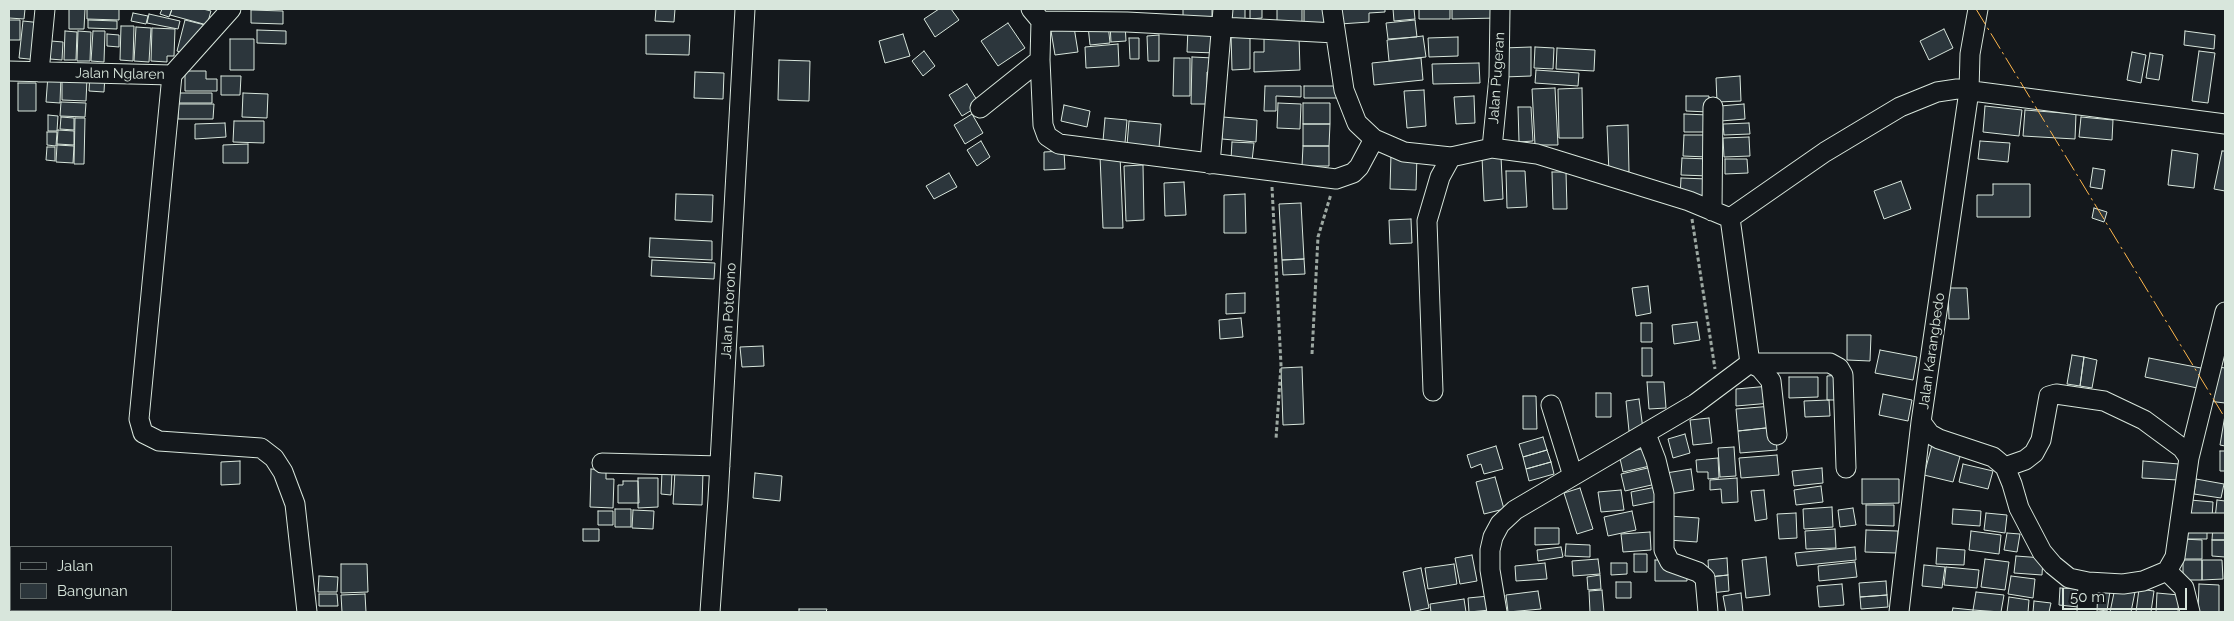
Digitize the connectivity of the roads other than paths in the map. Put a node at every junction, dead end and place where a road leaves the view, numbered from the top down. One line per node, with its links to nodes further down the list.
1 (45, 9): 12 (street)
2 (231, 9): 13 (street, Jalan Nglaren)
3 (745, 9): 33 (street, Jalan Potorono)
4 (1332, 9): 9 (street)
5 (1500, 9): 19 (street, Jalan Pugeran)
6 (1978, 9): 14 (street, Jalan Karangbedo)
7 (1036, 15): 8 (street); 10 (street)
8 (1222, 18): 9 (street); 21 (street)
9 (1334, 33): 18 (street)
10 (1040, 60): 16 (street); 21 (street)
11 (9, 71): 12 (street, Jalan Nglaren)
12 (39, 72): 13 (street, Jalan Nglaren)
13 (172, 75): 41 (street)
14 (1969, 91): 17 (street); 23 (street); 28 (street, Jalan Karangbedo)
15 (1713, 107): 22 (street)
16 (980, 108)
17 (2225, 124)
18 (1374, 139): 20 (street); 21 (street)
19 (1492, 148): 20 (street); 22 (street)
20 (1451, 157): 26 (street)
21 (1210, 164)
22 (1712, 211): 23 (street)
23 (1730, 218): 25 (street)
24 (2225, 312): 31 (street)
25 (1750, 363): 29 (street); 30 (street); 35 (street)
26 (1433, 392)
27 (1551, 404): 36 (street)
28 (1921, 422): 34 (street); 45 (street, Jalan Karangbedo)
29 (1646, 434): 36 (street); 44 (street)
30 (1777, 435)
31 (2189, 458): 34 (street); 37 (street)
32 (602, 463): 33 (street)
33 (720, 466): 42 (street, Jalan Potorono)
34 (2005, 467): 40 (street)
35 (1846, 468)
36 (1573, 476): 43 (street)
37 (2180, 523): 38 (street); 39 (street)
38 (2225, 523)
39 (2168, 571): 40 (street); 47 (street)
40 (2088, 582): 46 (street)
41 (307, 612)
42 (710, 612)
43 (1497, 612)
44 (1708, 612)
45 (1899, 612)
46 (2087, 612)
47 (2190, 612)

